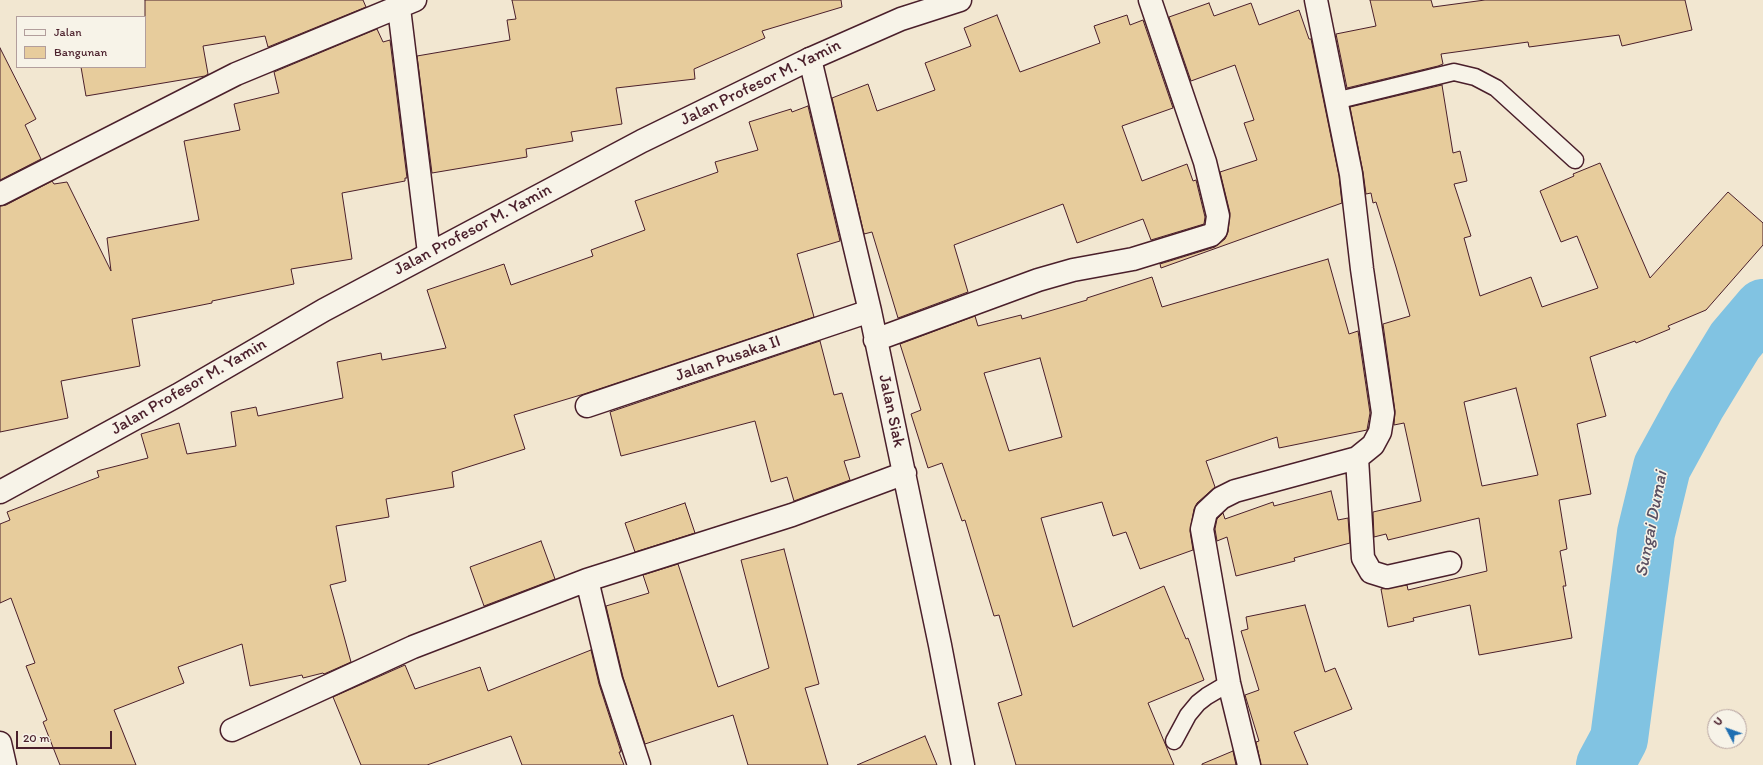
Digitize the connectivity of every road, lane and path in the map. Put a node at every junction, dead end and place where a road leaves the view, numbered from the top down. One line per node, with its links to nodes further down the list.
1 (960, 0): 5 (street, Jalan Profesor M. Yamin)
2 (1150, 0): 11 (street)
3 (1316, 0): 6 (street)
4 (404, 2): 8 (street); 9 (street)
5 (810, 59): 9 (street, Jalan Profesor M. Yamin); 10 (street, Jalan Siak)
6 (1335, 101): 7 (lane); 13 (street)
7 (1575, 160)
8 (0, 194)
9 (429, 253): 15 (street, Jalan Profesor M. Yamin)
10 (870, 311): 11 (street, Jalan Siak); 12 (street, Jalan Pusaka II)
11 (875, 340): 14 (street, Jalan Siak)
12 (587, 406)
13 (1357, 458): 16 (street); 18 (street)
14 (905, 473): 17 (street); 24 (street, Jalan Siak)
15 (0, 492)
16 (1450, 564)
17 (587, 580): 19 (street); 23 (street)
18 (1229, 683): 20 (lane); 25 (street)
19 (232, 730)
20 (1174, 741)
21 (0, 743): 22 (street)
22 (6, 765)
23 (639, 765)
24 (963, 765)
25 (1249, 765)

